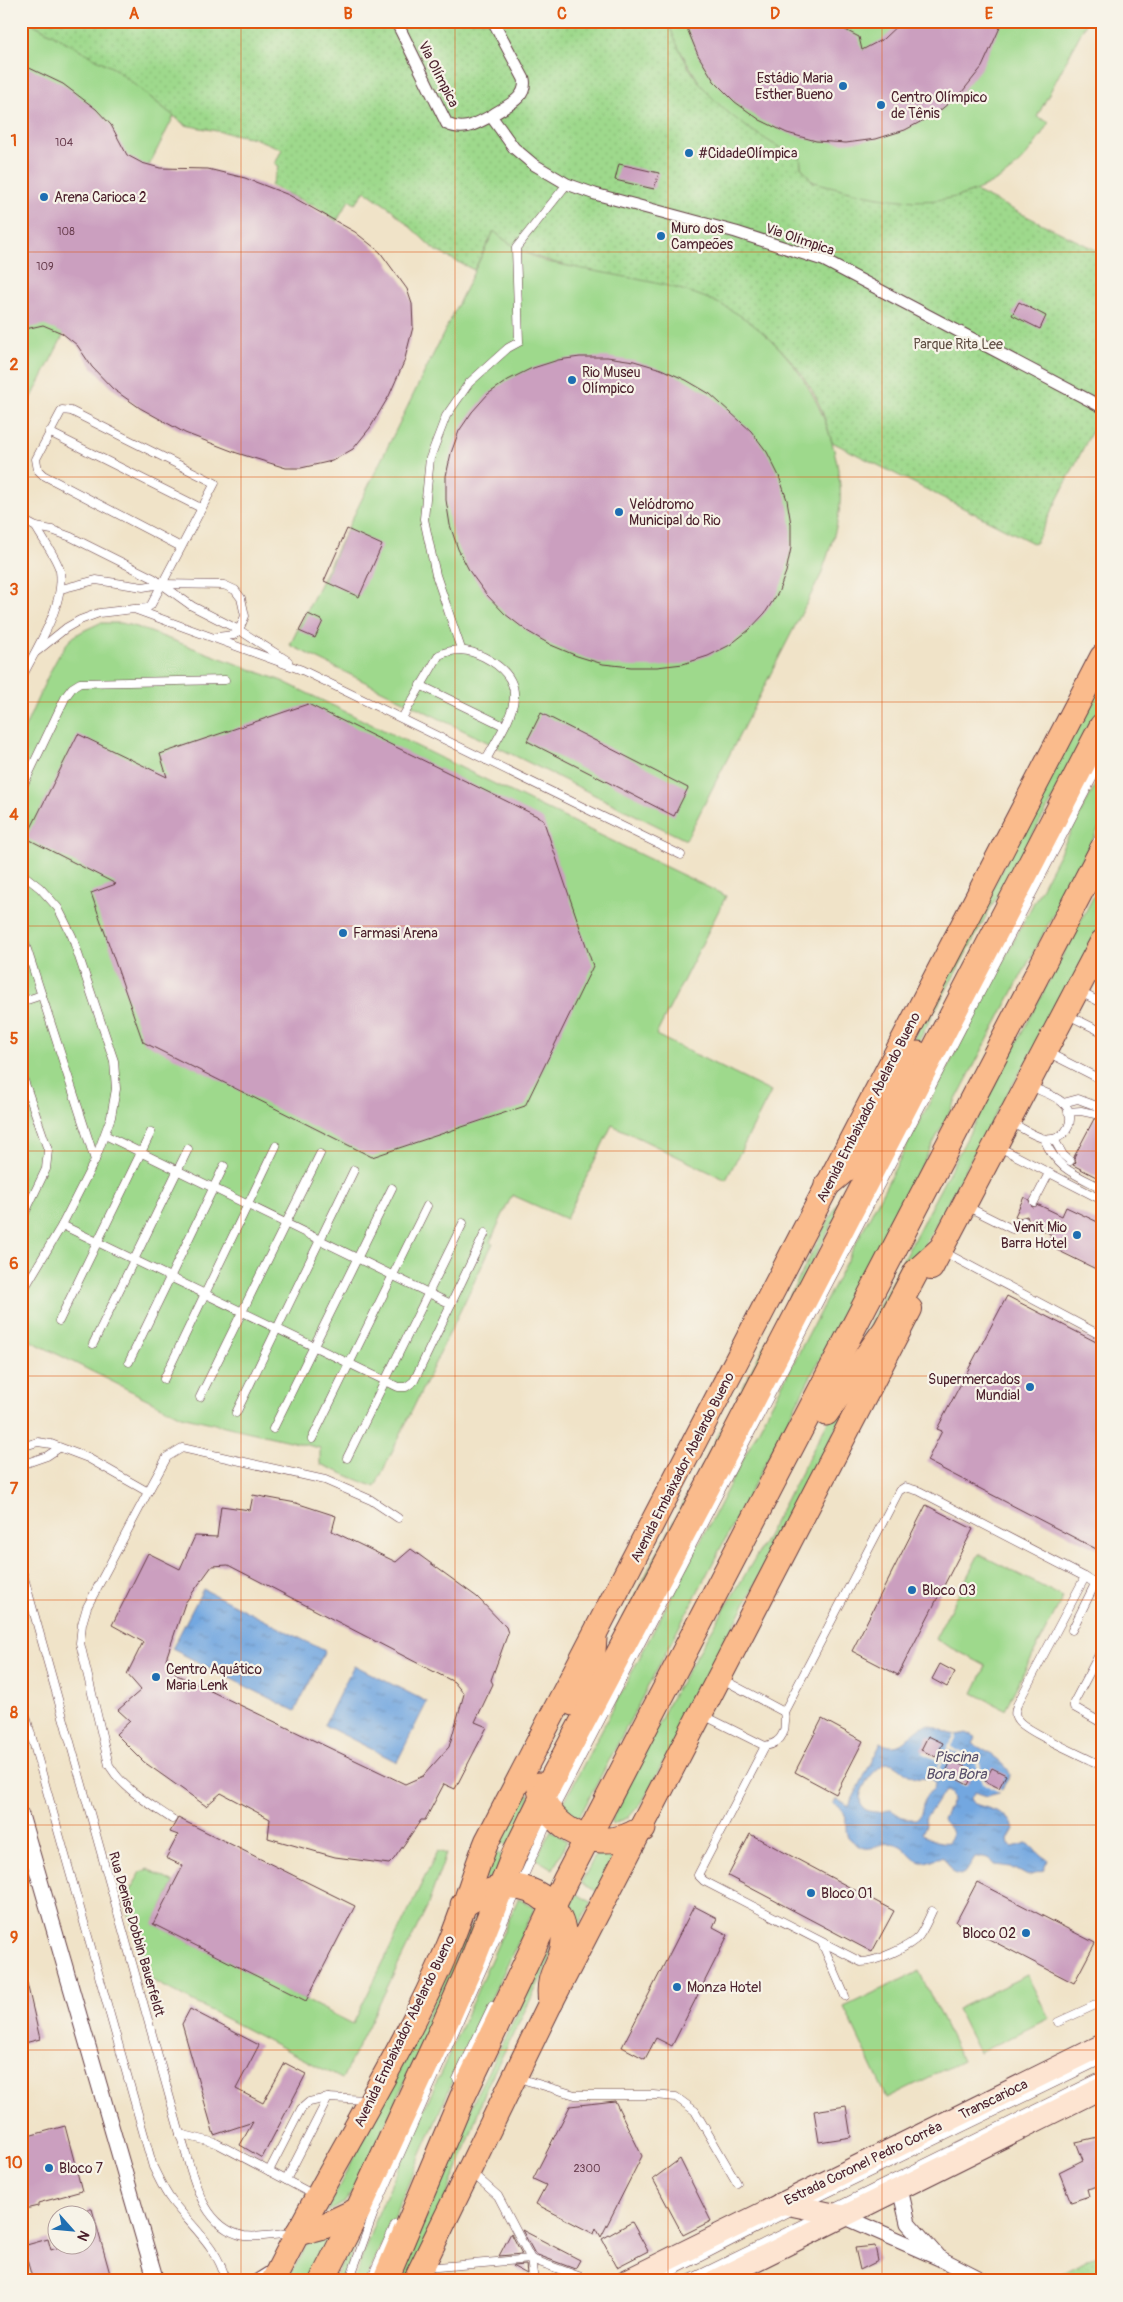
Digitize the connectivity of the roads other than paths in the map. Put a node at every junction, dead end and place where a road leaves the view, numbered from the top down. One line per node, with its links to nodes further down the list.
1 (396, 21): 3 (street, Via Olímpica)
2 (493, 21): 3 (street, Via Olímpica)
3 (490, 116): 4 (street, Via Olímpica)
4 (567, 184): 5 (street, Via Olímpica); 16 (lane)
5 (1102, 407)
6 (49, 432): 7 (lane); 7 (lane); 10 (lane)
7 (201, 508): 10 (lane)
8 (21, 520): 9 (lane)
9 (36, 527): 11 (lane); 12 (lane)
10 (181, 547): 11 (lane)
11 (161, 584): 12 (lane); 13 (lane); 14 (lane); 14 (lane)
12 (60, 589): 17 (lane)
13 (134, 610): 15 (lane); 17 (lane)
14 (239, 630): 15 (lane); 19 (lane)
15 (216, 637): 19 (lane)
16 (461, 649): 22 (lane); 24 (lane)
17 (35, 653): 20 (lane)
18 (1102, 657): 67 (main road, Avenida Embaixador Abelardo Bueno)
19 (302, 670): 23 (lane)
20 (21, 679)
21 (225, 680): 28 (lane)
22 (420, 685): 23 (lane); 24 (lane)
23 (402, 718): 26 (lane)
24 (504, 726): 26 (lane)
25 (1102, 726): 33 (highway)
26 (486, 760): 31 (lane)
27 (1102, 760): 128 (lane)
28 (21, 790)
29 (1102, 833): 42 (lane)
30 (1102, 850): 117 (highway)
31 (681, 855)
32 (21, 873): 53 (lane)
33 (1021, 880): 67 (highway); 128 (highway)
34 (21, 931): 37 (lane)
35 (1102, 942): 36 (main road)
36 (1077, 990): 39 (lane); 40 (main road)
37 (42, 996): 38 (lane); 61 (lane)
38 (21, 1002)
39 (1102, 1003)
40 (1064, 1014): 41 (lane); 43 (main road)
41 (1102, 1032)
42 (991, 1043)
43 (1045, 1051): 45 (lane); 46 (main road)
44 (21, 1072): 76 (lane)
45 (1102, 1080)
46 (1026, 1084): 47 (lane); 51 (main road)
47 (1063, 1103): 48 (lane); 49 (lane)
48 (1102, 1108)
49 (1068, 1112): 50 (lane); 55 (lane)
50 (1095, 1114)
51 (1008, 1121): 54 (lane); 56 (main road)
52 (151, 1132): 59 (lane)
53 (105, 1135): 59 (lane); 61 (lane)
54 (1044, 1139): 55 (lane); 70 (lane)
55 (1054, 1139): 62 (lane)
56 (996, 1145): 66 (lane); 74 (main road)
57 (276, 1146): 73 (lane)
58 (188, 1149): 65 (lane)
59 (141, 1153): 65 (lane); 83 (lane)
60 (320, 1154): 78 (lane)
61 (94, 1160): 80 (lane)
62 (1070, 1161)
63 (224, 1166): 68 (lane)
64 (354, 1170): 82 (lane)
65 (178, 1171): 68 (lane); 86 (lane)
66 (1049, 1173): 71 (lane); 72 (lane)
67 (827, 1185): 119 (main road, Avenida Embaixador Abelardo Bueno)
68 (213, 1188): 73 (lane); 88 (lane)
69 (392, 1188): 85 (lane)
70 (1102, 1188)
71 (1102, 1200)
72 (1034, 1202)
73 (248, 1205): 78 (lane); 91 (lane)
74 (964, 1205): 77 (lane); 84 (main road)
75 (427, 1206): 87 (lane)
76 (21, 1221)
77 (1024, 1221)
78 (286, 1223): 82 (lane); 93 (lane)
79 (463, 1223): 89 (lane)
80 (62, 1225): 83 (lane); 90 (lane)
81 (485, 1234): 92 (lane)
82 (321, 1240): 85 (lane); 96 (lane)
83 (97, 1242): 86 (lane); 94 (lane)
84 (940, 1250): 95 (lane); 117 (highway); 121 (main road)
85 (357, 1258): 87 (lane); 100 (lane)
86 (134, 1260): 88 (lane); 99 (lane)
87 (392, 1275): 89 (lane); 102 (lane)
88 (170, 1277): 91 (lane); 101 (lane)
89 (429, 1293): 92 (lane); 104 (lane)
90 (21, 1294)
91 (205, 1294): 93 (lane); 103 (lane)
92 (451, 1304): 104 (lane)
93 (242, 1312): 96 (lane); 105 (lane)
94 (59, 1321)
95 (1082, 1325): 97 (lane); 98 (lane)
96 (277, 1329): 100 (lane); 106 (lane)
97 (1102, 1329)
98 (1102, 1336)
99 (93, 1344)
100 (314, 1346): 102 (lane); 107 (lane)
101 (129, 1362)
102 (349, 1364): 104 (lane); 108 (lane)
103 (164, 1379)
104 (387, 1381): 111 (lane)
105 (200, 1397)
106 (236, 1413)
107 (273, 1429)
108 (312, 1439)
109 (21, 1446): 110 (lane)
110 (59, 1448): 112 (lane); 113 (lane)
111 (347, 1458)
112 (21, 1464)
113 (148, 1492): 114 (lane); 130 (lane)
114 (398, 1518)
115 (21, 1567): 151 (lane, Rua Denise Dobbin Bauerfeldt)
116 (1085, 1576): 118 (lane); 123 (lane); 127 (lane)
117 (720, 1588): 132 (highway)
118 (1072, 1630)
119 (594, 1638): 128 (highway); 135 (main road, Avenida Embaixador Abelardo Bueno)
120 (1102, 1650): 125 (lane)
121 (720, 1678): 123 (lane); 124 (main road)
122 (21, 1698): 168 (lane)
123 (784, 1712): 126 (lane)
124 (701, 1714): 126 (lane); 131 (main road)
125 (1102, 1723)
126 (765, 1746): 137 (lane)
127 (1102, 1766)
128 (547, 1806): 132 (highway); 133 (highway)
129 (21, 1815): 167 (street)
130 (172, 1819)
131 (643, 1829): 132 (highway); 140 (main road)
132 (579, 1835): 134 (highway)
133 (509, 1887): 134 (highway); 135 (highway); 159 (highway); 170 (lane)
134 (547, 1902): 140 (highway); 172 (highway)
135 (463, 1905): 150 (main road, Avenida Embaixador Abelardo Bueno)
136 (932, 1912): 137 (lane)
137 (822, 1943): 139 (lane)
138 (498, 1994): 147 (lane)
139 (845, 1996)
140 (551, 2002): 146 (main road)
141 (1102, 2002): 142 (lane)
142 (1058, 2022)
143 (1102, 2045): 158 (main road, Estrada Coronel Pedro Corrêa)
144 (1102, 2060): 158 (lane, Transcarioca)
145 (1102, 2076): 160 (lane, Transcarioca)
146 (514, 2077): 152 (main road); 155 (lane)
147 (454, 2087)
148 (1102, 2088): 156 (main road)
149 (328, 2098): 150 (lane); 153 (lane); 154 (lane)
150 (372, 2101): 157 (main road, Avenida Embaixador Abelardo Bueno)
151 (180, 2134): 153 (lane); 162 (lane, Rua Denise Dobbin Bauerfeldt)
152 (469, 2170): 164 (lane); 165 (main road)
153 (269, 2171): 154 (lane)
154 (286, 2180): 157 (lane)
155 (737, 2183)
156 (900, 2188): 160 (main road); 163 (street)
157 (318, 2197): 162 (main road, Avenida Embaixador Abelardo Bueno)
158 (791, 2204): 160 (main road); 175 (main road, Estrada Coronel Pedro Corrêa); 176 (lane, Transcarioca)
159 (358, 2210): 162 (highway); 169 (highway)
160 (835, 2214): 163 (street); 177 (lane, Transcarioca); 178 (main road)
161 (397, 2221): 171 (lane)
162 (298, 2232): 166 (main road, Avenida Embaixador Abelardo Bueno)
163 (939, 2258): 179 (street)
164 (531, 2259): 165 (lane); 173 (lane); 174 (lane)
165 (418, 2274)
166 (270, 2277)
167 (156, 2281)
168 (226, 2281)
169 (322, 2281)
170 (349, 2281)
171 (370, 2281)
172 (385, 2281)
173 (534, 2281)
174 (592, 2281)
175 (625, 2281)
176 (654, 2281)
177 (686, 2281)
178 (714, 2281)
179 (984, 2281)

